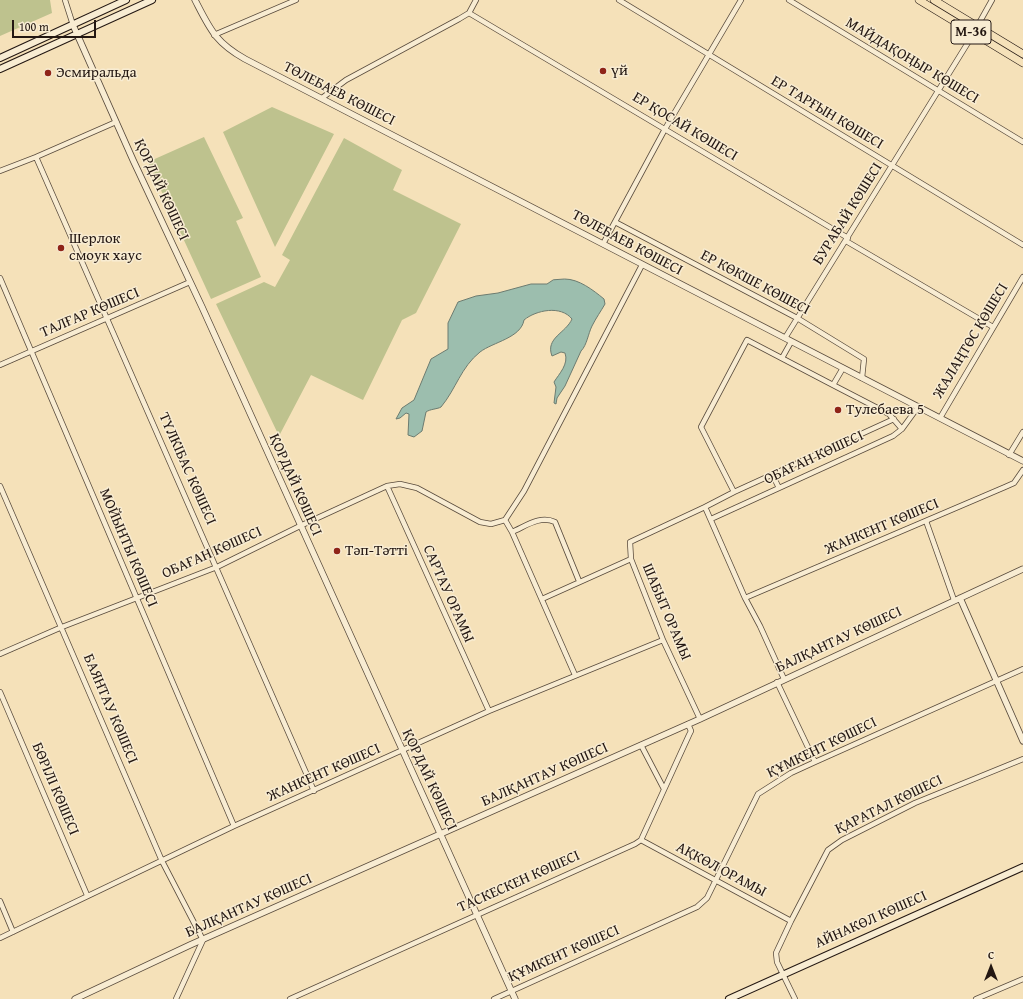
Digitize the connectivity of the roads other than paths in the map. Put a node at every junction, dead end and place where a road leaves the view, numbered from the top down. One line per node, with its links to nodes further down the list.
1 (65, 0): 14 (street)
2 (126, 0): 14 (main road)
3 (152, 0): 17 (main road)
4 (195, 0): 18 (street)
5 (296, 0): 18 (street)
6 (476, 0): 13 (street)
7 (619, 0): 20 (street, ЕР ТАРҒЫН КӨШЕСІ)
8 (741, 0): 20 (street)
9 (789, 0): 24 (street, МАЙДАҚОҢЫР КӨШЕСІ)
10 (919, 0): 16 (main road, M-36)
11 (934, 0): 15 (main road, M-36)
12 (992, 0): 15 (street, БУРАБАЙ КӨШЕСІ)
13 (469, 13): 25 (street); 27 (street, ЕР ҚОСАЙ КӨШЕСІ)
14 (73, 26): 17 (street, ҚОРДАЙ КӨШЕСІ); 21 (main road)
15 (977, 26): 16 (street, БУРАБАЙ КӨШЕСІ); 19 (main road, M-36)
16 (973, 33): 22 (main road, M-36); 24 (street, БУРАБАЙ КӨШЕСІ)
17 (77, 34): 23 (main road); 26 (street, ҚОРДАЙ КӨШЕСІ)
18 (214, 35): 25 (street, ТӨЛЕБАЕВ КӨШЕСІ)
19 (1023, 54)
20 (709, 56): 27 (street); 30 (street, ЕР ТАРҒЫН КӨШЕСІ)
21 (0, 58)
22 (1023, 63)
23 (0, 69)
24 (938, 92): 28 (street, МАЙДАҚОҢЫР КӨШЕСІ); 30 (street, БУРАБАЙ КӨШЕСІ)
25 (322, 98): 34 (street, ТӨЛЕБАЕВ КӨШЕСІ)
26 (116, 122): 29 (street); 39 (street, ҚОРДАЙ КӨШЕСІ)
27 (665, 129): 32 (street); 33 (street, ЕР ҚОСАЙ КӨШЕСІ)
28 (1023, 142)
29 (36, 157): 31 (street); 41 (street, ТҮЛКІБАС КӨШЕСІ)
30 (892, 166): 33 (street, БУРАБАЙ КӨШЕСІ); 35 (street, ЕР ТАРҒЫН КӨШЕСІ)
31 (0, 171)
32 (615, 222): 34 (street); 40 (street, ЕР КӨКШЕ КӨШЕСІ)
33 (847, 240): 40 (street, БУРАБАЙ КӨШЕСІ); 42 (street, ЕР ҚОСАЙ КӨШЕСІ)
34 (603, 244): 36 (street, ТӨЛЕБАЕВ КӨШЕСІ)
35 (1023, 245)
36 (642, 265): 43 (street, ТӨЛЕБАЕВ КӨШЕСІ); 66 (street)
37 (1023, 277): 42 (street, ЖАЛАҢТӨС КӨШЕСІ)
38 (0, 278): 45 (street, МОЙЫНТЫ КӨШЕСІ)
39 (190, 282): 41 (street, ТАЛҒАР КӨШЕСІ); 68 (street, ҚОРДАЙ КӨШЕСІ)
40 (797, 318): 43 (street, БУРАБАЙ КӨШЕСІ); 49 (street, ЕР КӨКШЕ КӨШЕСІ)
41 (108, 319): 45 (street, ТАЛҒАР КӨШЕСІ); 71 (street, ТҮЛКІБАС КӨШЕСІ)
42 (993, 328): 52 (street, ЖАЛАҢТӨС КӨШЕСІ)
43 (785, 338): 44 (street, ТӨЛЕБАЕВ КӨШЕСІ)
44 (791, 342): 46 (street); 48 (street, ТӨЛЕБАЕВ КӨШЕСІ)
45 (31, 351): 47 (street, ТАЛҒАР КӨШЕСІ); 75 (street, МОЙЫНТЫ КӨШЕСІ)
46 (782, 358): 50 (street); 63 (street)
47 (0, 365)
48 (843, 368): 49 (street, ТӨЛЕБАЕВ КӨШЕСІ); 50 (street)
49 (862, 378): 51 (street, ТӨЛЕБАЕВ КӨШЕСІ)
50 (834, 385): 53 (street)
51 (918, 406): 52 (street, ТӨЛЕБАЕВ КӨШЕСІ); 54 (street, ОБАҒАН КӨШЕСІ)
52 (940, 418): 56 (street, ТӨЛЕБАЕВ КӨШЕСІ)
53 (894, 419): 54 (street); 59 (street)
54 (902, 429): 62 (street, ОБАҒАН КӨШЕСІ)
55 (1023, 432): 56 (street)
56 (1009, 454): 57 (street, ТӨЛЕБАЕВ КӨШЕСІ)
57 (1023, 461)
58 (1023, 470): 67 (street, ЖАНКЕНТ КӨШЕСІ)
59 (772, 474): 62 (street); 63 (street)
60 (0, 486): 78 (street, БАЯНТАУ КӨШЕСІ)
61 (387, 486): 66 (street); 68 (street, ОБАҒАН КӨШЕСІ); 87 (street, САРТАУ ОРАМЫ)
62 (779, 488): 65 (street, ОБАҒАН КӨШЕСІ)
63 (734, 492): 64 (street)
64 (705, 507): 65 (street); 70 (street)
65 (711, 519): 74 (street)
66 (505, 520): 69 (street)
67 (926, 521): 74 (street, ЖАНКЕНТ КӨШЕСІ); 77 (street)
68 (300, 526): 71 (street, ОБАҒАН КӨШЕСІ); 92 (street, ҚОРДАЙ КӨШЕСІ)
69 (512, 532): 73 (street); 76 (street)
70 (630, 559): 73 (street, ШАБЫТ ОРАМЫ); 79 (street, ШАБЫТ ОРАМЫ)
71 (217, 567): 75 (street, ОБАҒАН КӨШЕСІ); 96 (street, ТҮЛКІБАС КӨШЕСІ)
72 (1023, 569): 77 (street, БАЛҚАНТАУ КӨШЕСІ)
73 (579, 581): 76 (street, ШАБЫТ ОРАМЫ)
74 (744, 598): 83 (street)
75 (136, 599): 78 (street, ОБАҒАН КӨШЕСІ); 97 (street, МОЙЫНТЫ КӨШЕСІ)
76 (542, 599): 82 (street)
77 (957, 599): 83 (street, БАЛҚАНТАУ КӨШЕСІ); 85 (street)
78 (62, 627): 80 (street, ОБАҒАН КӨШЕСІ); 100 (street, БАЯНТАУ КӨШЕСІ)
79 (663, 640): 82 (street, ЖАНКЕНТ КӨШЕСІ); 88 (street, ШАБЫТ ОРАМЫ)
80 (0, 654)
81 (1023, 669): 85 (street, ҚҰМКЕНТ КӨШЕСІ)
82 (575, 675): 87 (street, ЖАНКЕНТ КӨШЕСІ)
83 (784, 679): 84 (street, БАЛҚАНТАУ КӨШЕСІ)
84 (777, 682): 88 (street, БАЛҚАНТАУ КӨШЕСІ); 94 (street)
85 (996, 682): 90 (street); 94 (street, ҚҰМКЕНТ КӨШЕСІ)
86 (0, 692): 103 (street, БӨРІЛІ КӨШЕСІ)
87 (489, 711): 92 (street, ЖАНКЕНТ КӨШЕСІ)
88 (700, 719): 89 (street, БАЛҚАНТАУ КӨШЕСІ)
89 (688, 724): 91 (street, БАЛҚАНТАУ КӨШЕСІ); 95 (street)
90 (1023, 741)
91 (641, 745): 95 (street); 98 (street, БАЛҚАНТАУ КӨШЕСІ)
92 (402, 751): 96 (street, ЖАНКЕНТ КӨШЕСІ); 98 (street, ҚОРДАЙ КӨШЕСІ)
93 (1023, 759): 106 (street, ҚАРАТАЛ КӨШЕСІ)
94 (815, 762): 102 (street, ҚҰМКЕНТ КӨШЕСІ)
95 (664, 789): 99 (street)
96 (314, 791): 97 (street, ЖАНКЕНТ КӨШЕСІ)
97 (234, 826): 100 (street, ЖАНКЕНТ КӨШЕСІ)
98 (440, 835): 105 (street, ҚОРДАЙ КӨШЕСІ); 109 (street, БАЛҚАНТАУ КӨШЕСІ)
99 (640, 840): 102 (street, АҚКӨЛ ОРАМЫ); 105 (street, ТАСКЕСКЕН КӨШЕСІ)
100 (162, 861): 103 (street, ЖАНКЕНТ КӨШЕСІ); 109 (street, БАЯНТАУ КӨШЕСІ)
101 (1023, 867): 110 (main road, АЙНАКӨЛ КӨШЕСІ)
102 (716, 880): 106 (street, АҚКӨЛ ОРАМЫ); 112 (street, ҚҰМКЕНТ КӨШЕСІ)
103 (87, 896): 107 (street, ЖАНКЕНТ КӨШЕСІ)
104 (0, 901): 107 (street)
105 (478, 913): 112 (street, ҚОРДАЙ КӨШЕСІ); 115 (street, ТАСКЕСКЕН КӨШЕСІ)
106 (791, 921): 110 (street, ҚАРАТАЛ КӨШЕСІ)
107 (13, 932): 108 (street, ЖАНКЕНТ КӨШЕСІ)
108 (0, 938)
109 (203, 940): 113 (street, БАЛҚАНТАУ КӨШЕСІ); 114 (street)
110 (783, 973): 118 (main road, АЙНАКӨЛ КӨШЕСІ); 119 (street, ҚАРАТАЛ КӨШЕСІ)
111 (1023, 979): 120 (street)
112 (511, 990): 116 (street, ҚҰМКЕНТ КӨШЕСІ); 117 (street, ҚОРДАЙ КӨШЕСІ)
113 (75, 999)
114 (176, 999)
115 (290, 999)
116 (494, 999)
117 (515, 999)
118 (729, 999)
119 (795, 999)
120 (976, 999)

